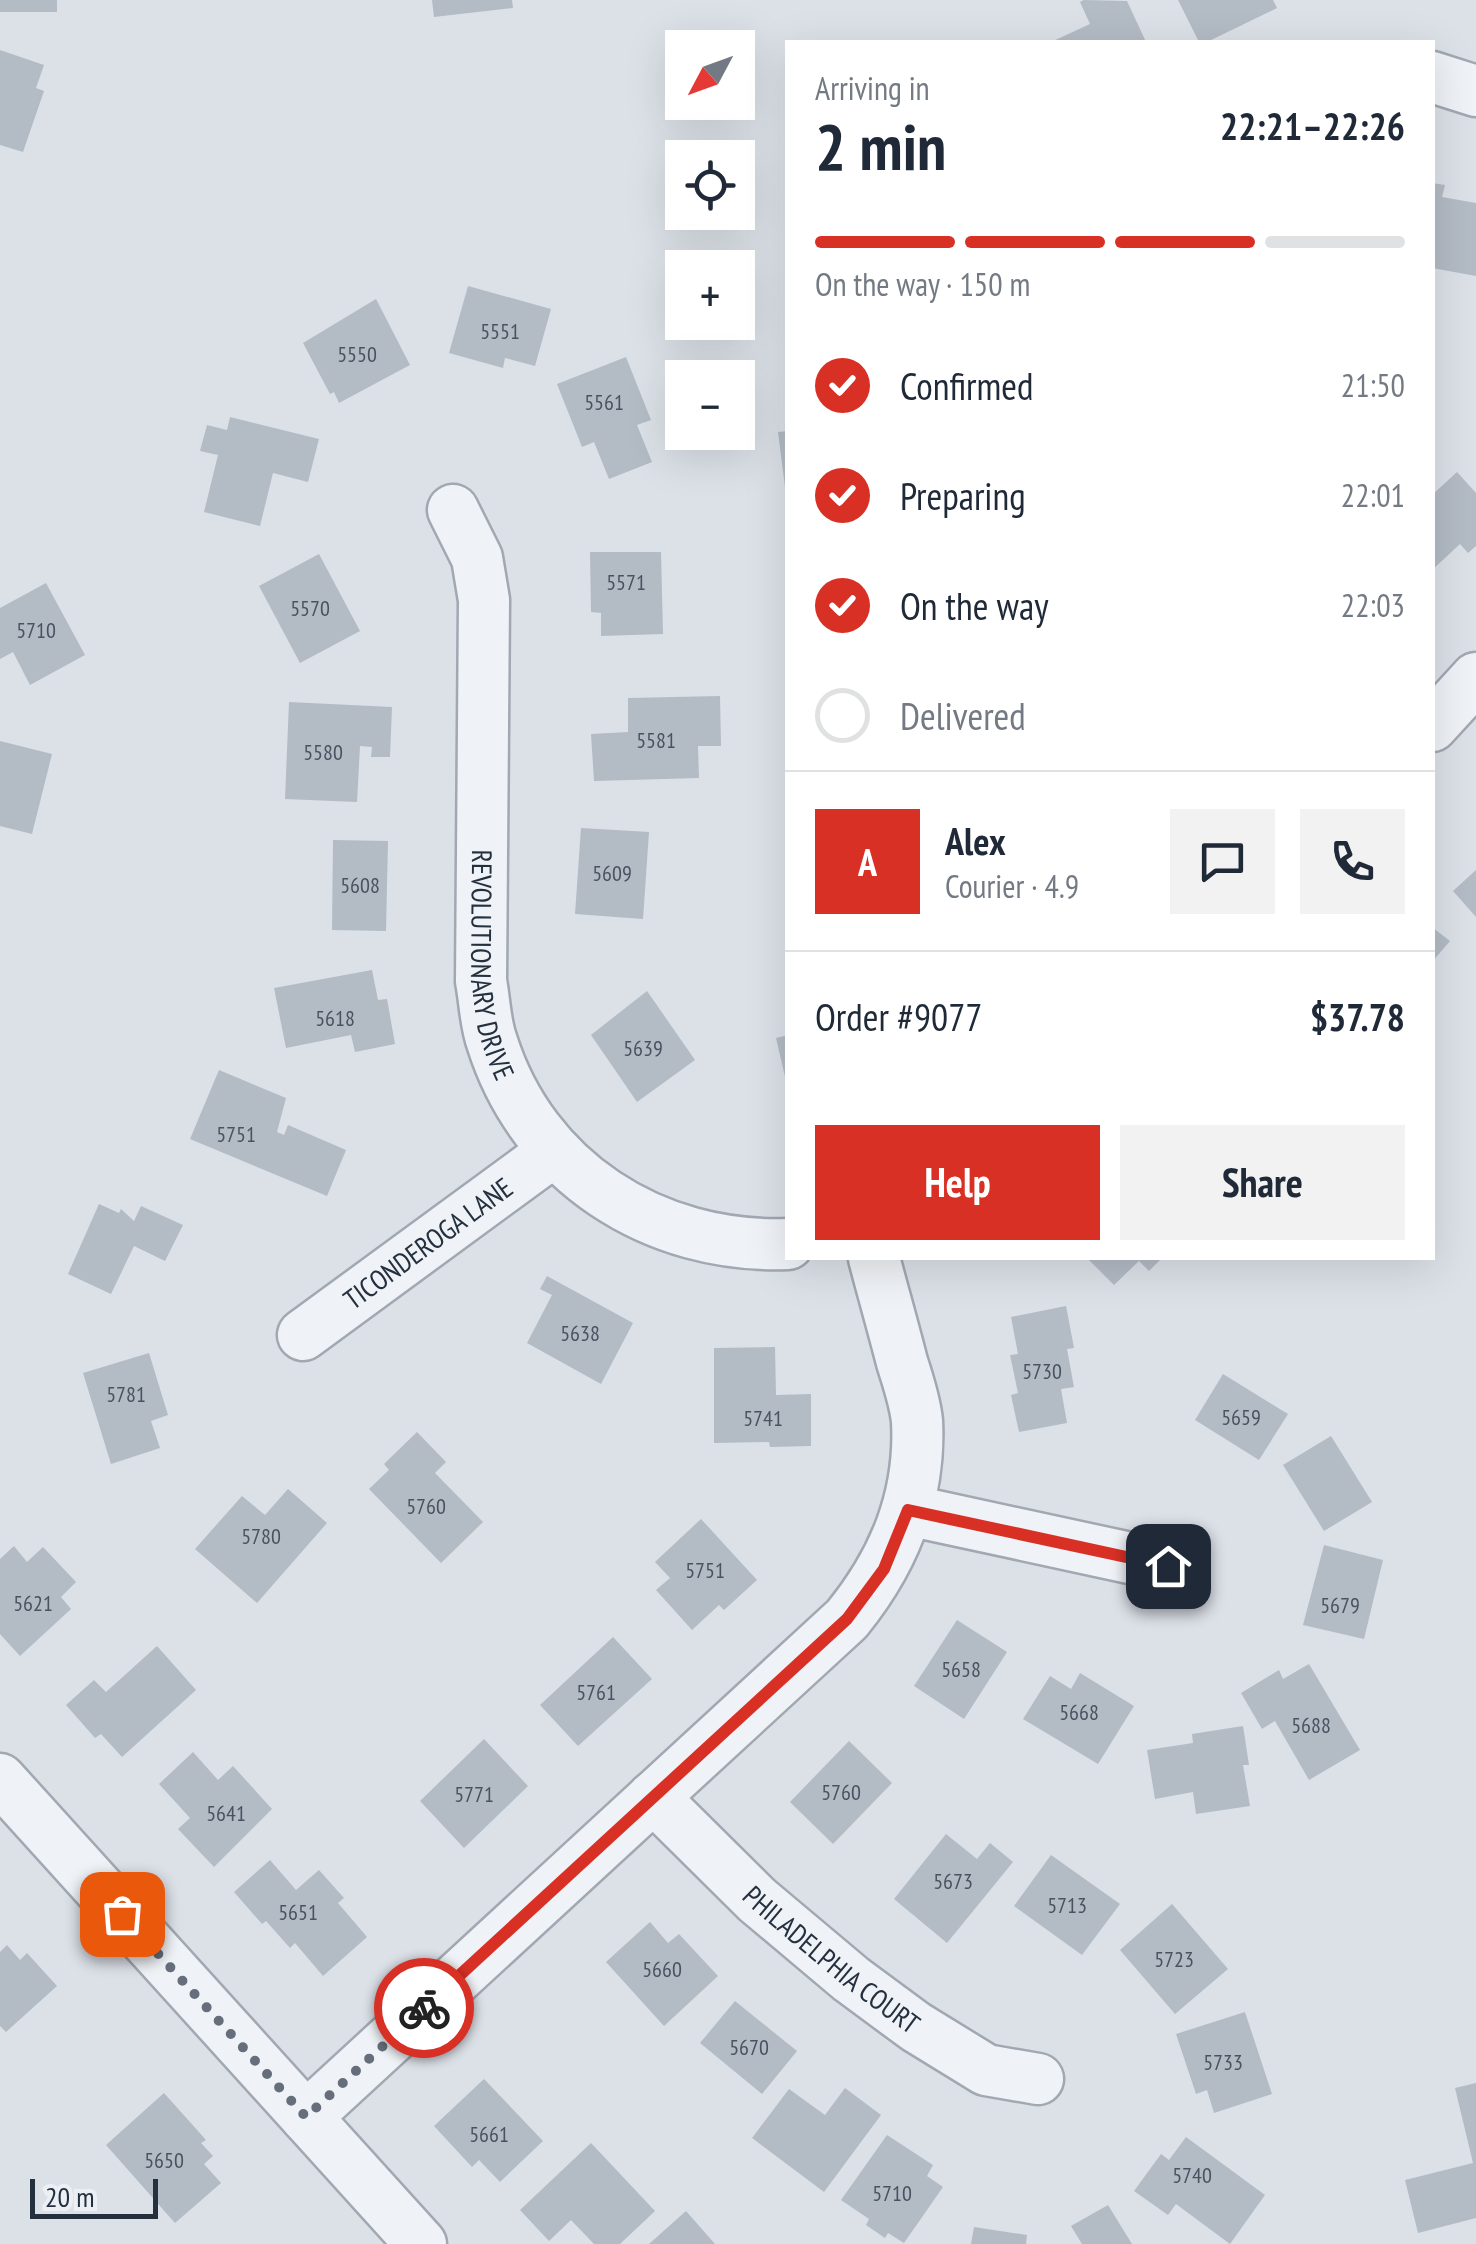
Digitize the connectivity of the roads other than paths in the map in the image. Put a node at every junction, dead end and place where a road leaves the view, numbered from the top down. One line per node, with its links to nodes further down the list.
1 (1435, 78): 2 (street)
2 (1476, 91)
3 (453, 510): 6 (street, REVOLUTIONARY DRIVE)
4 (1476, 678): 5 (street)
5 (1435, 723)
6 (554, 1151): 7 (street, REVOLUTIONARY DRIVE); 9 (street, TICONDEROGA LANE)
7 (785, 1244)
8 (875, 1260): 10 (street)
9 (303, 1335)
10 (908, 1510): 11 (street); 13 (street)
11 (1168, 1566)
12 (0, 1778): 15 (street)
13 (653, 1797): 14 (street, PHILADELPHIA COURT); 15 (street)
14 (1038, 2079)
15 (306, 2117): 16 (street)
16 (421, 2244)

